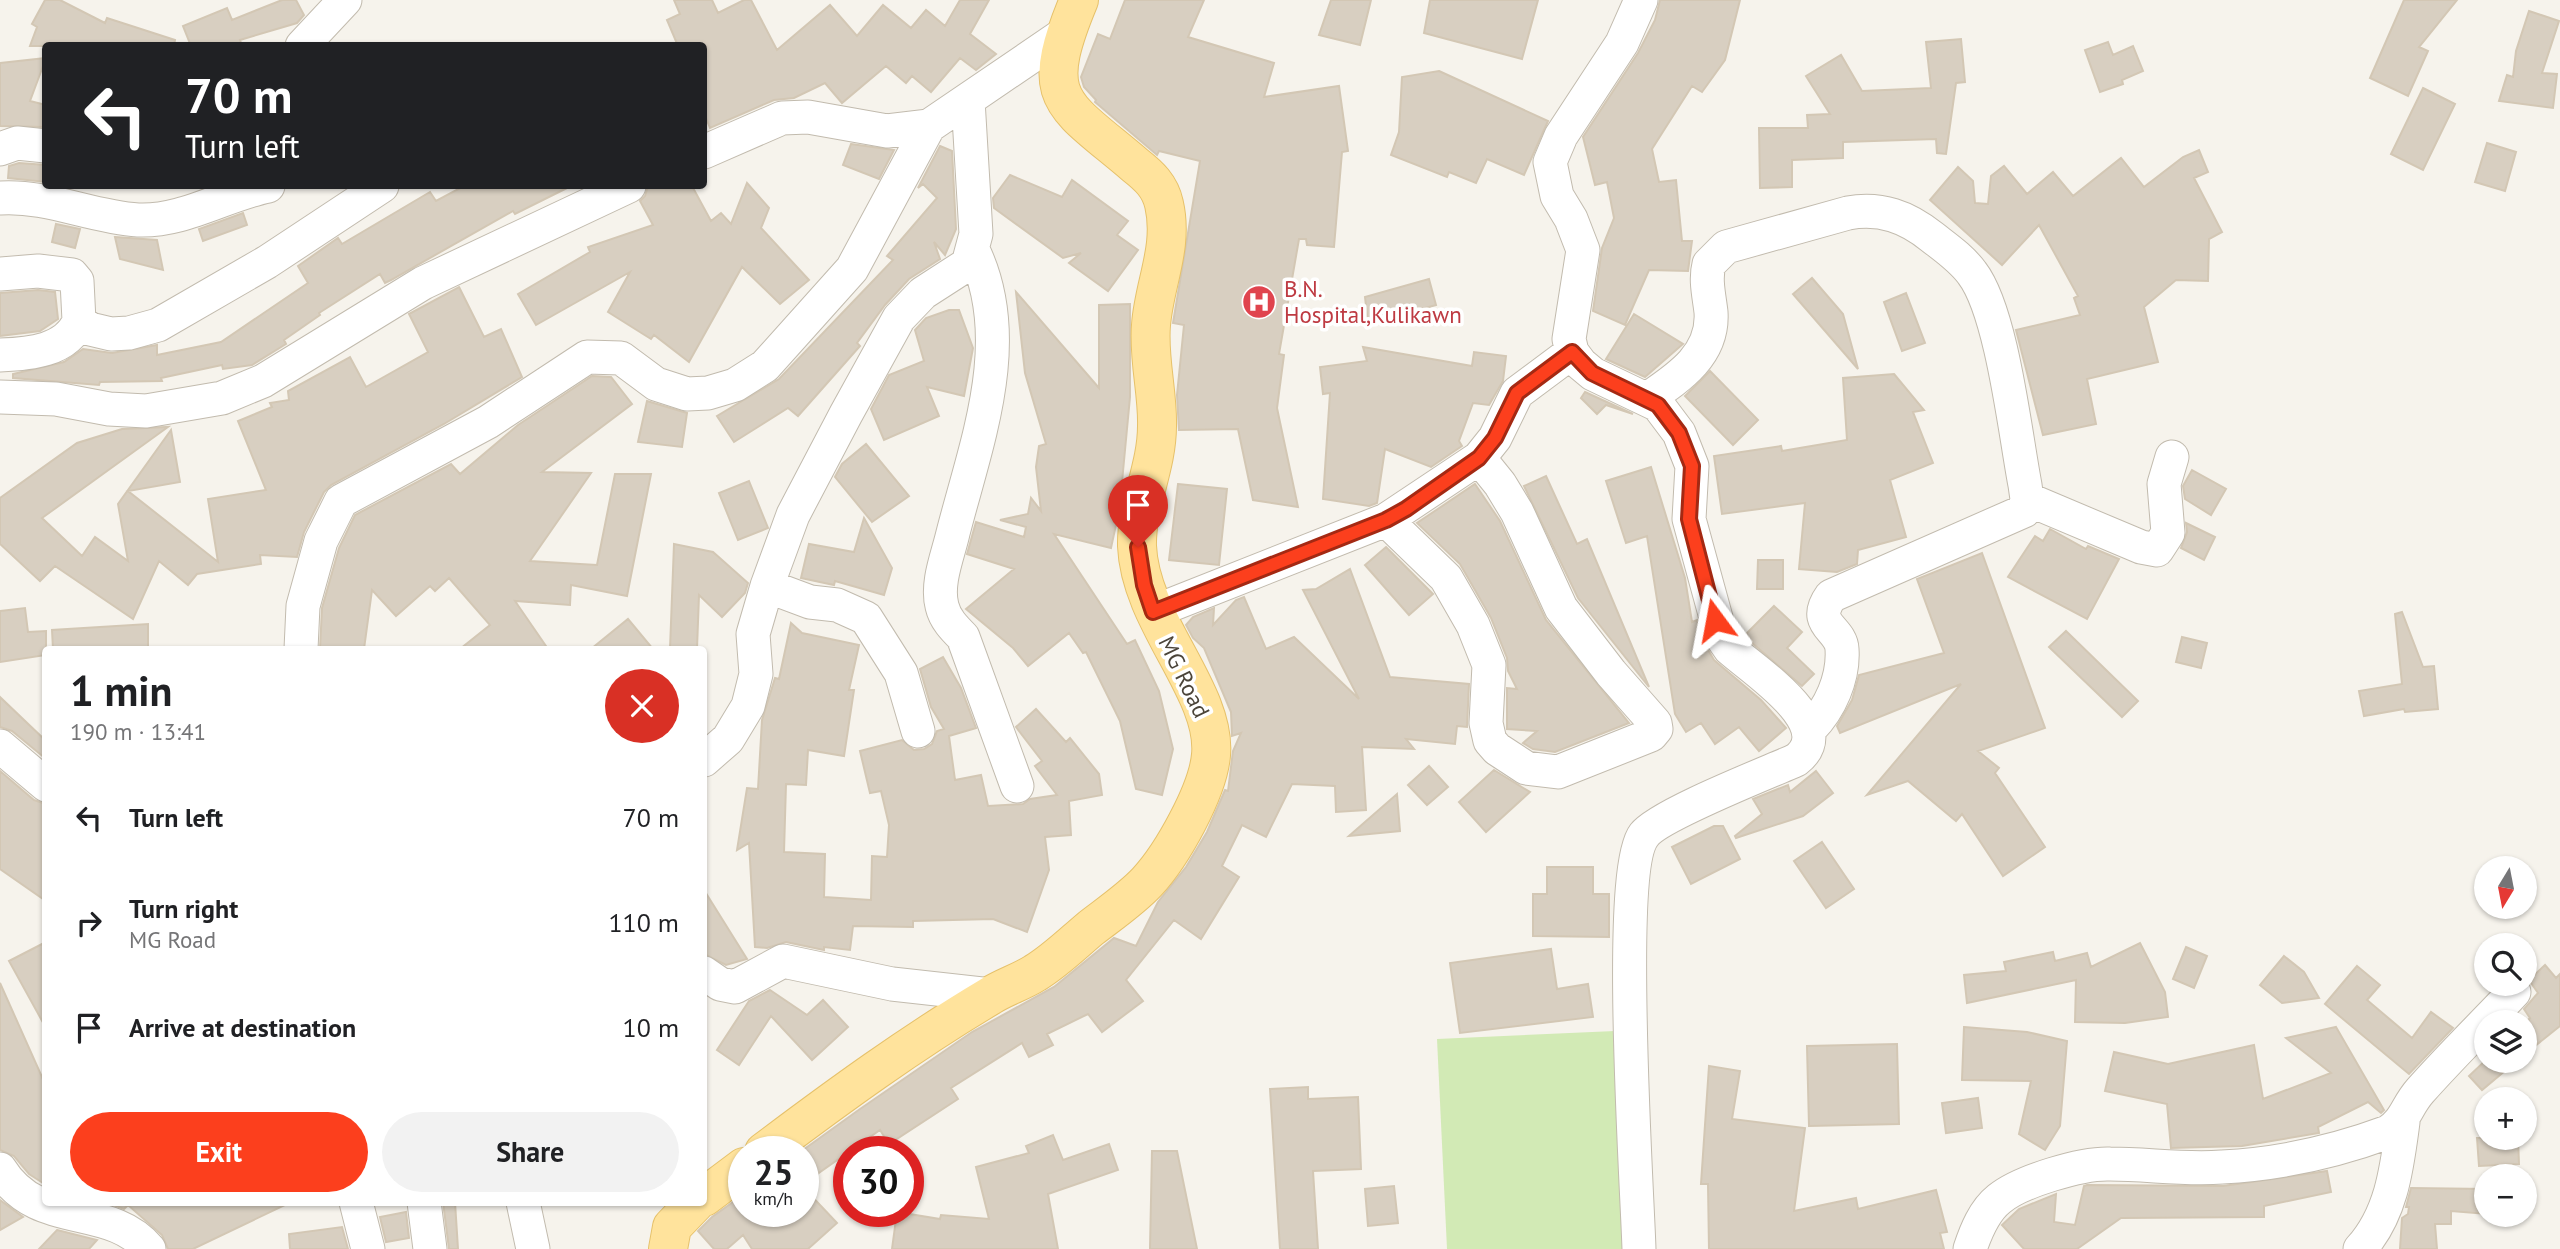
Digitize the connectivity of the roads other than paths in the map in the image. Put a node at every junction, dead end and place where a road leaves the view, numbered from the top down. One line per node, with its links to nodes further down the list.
1 (345, 0): 4 (street)
2 (1641, 0): 17 (street)
3 (1073, 16): 5 (street); 26 (main road, MG Road)
4 (306, 42)
5 (968, 100): 6 (street); 14 (street)
6 (929, 126): 9 (street); 27 (street)
7 (42, 146): 8 (street)
8 (0, 149)
9 (707, 151)
10 (259, 189): 13 (street)
11 (377, 189): 16 (street)
12 (622, 189): 19 (street)
13 (0, 198)
14 (974, 250): 25 (street); 33 (street)
15 (0, 274): 16 (street)
16 (79, 321): 18 (street)
17 (1572, 352): 20 (street); 22 (street)
18 (0, 355)
19 (0, 397)
20 (1647, 399): 23 (street); 28 (street)
21 (2172, 457): 23 (street)
22 (1479, 458): 24 (street); 24 (street)
23 (2027, 499): 28 (street)
24 (1386, 520): 26 (street)
25 (767, 586): 29 (street); 31 (street)
26 (1153, 612): 35 (main road, MG Road)
27 (301, 646)
28 (1810, 729): 51 (street)
29 (918, 731)
30 (0, 746): 32 (street)
31 (707, 757)
32 (42, 782)
33 (1017, 786)
34 (707, 975): 35 (street)
35 (991, 995): 38 (main road, MG Road)
36 (2510, 996): 37 (street)
37 (2403, 1122): 52 (street); 53 (street)
38 (785, 1136)
39 (0, 1169): 46 (street)
40 (728, 1179): 41 (main road)
41 (707, 1195)
42 (357, 1206): 47 (street)
43 (425, 1206): 48 (street)
44 (524, 1206): 49 (street)
45 (692, 1206): 50 (main road)
46 (149, 1249)
47 (368, 1249)
48 (430, 1249)
49 (533, 1249)
50 (668, 1249)
51 (1639, 1249)
52 (1970, 1249)
53 (2360, 1249)

